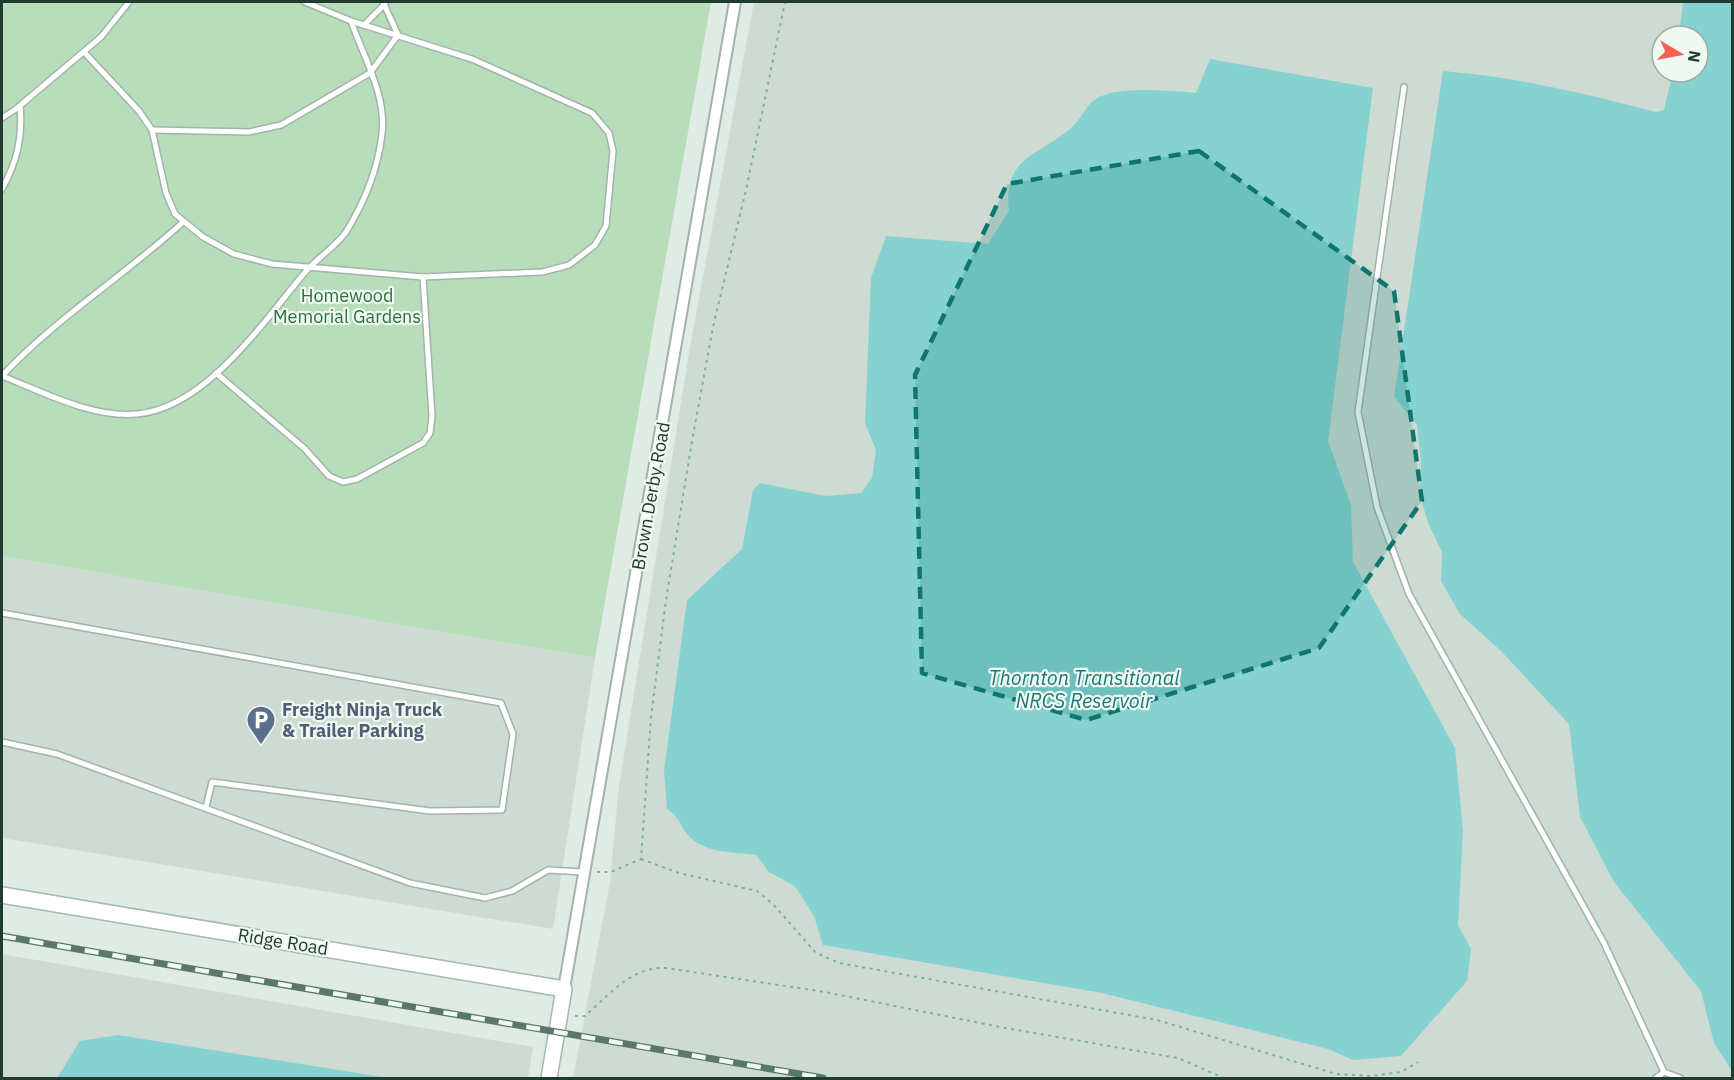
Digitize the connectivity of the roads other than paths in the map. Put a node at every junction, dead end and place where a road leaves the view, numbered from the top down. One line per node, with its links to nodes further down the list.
1 (129, 2): 8 (lane)
2 (305, 2): 5 (lane)
3 (735, 2): 23 (street, Brown Derby Road)
4 (384, 3): 6 (lane); 7 (lane)
5 (351, 21): 6 (lane); 9 (lane)
6 (364, 25): 7 (lane)
7 (398, 35): 9 (lane); 17 (lane)
8 (84, 52): 11 (lane); 13 (lane)
9 (370, 73): 13 (lane); 16 (lane)
10 (1404, 87): 26 (lane)
11 (20, 105): 12 (lane); 14 (lane)
12 (2, 118)
13 (152, 130): 15 (lane)
14 (2, 189)
15 (183, 223): 16 (lane); 19 (lane)
16 (310, 267): 17 (lane); 18 (lane)
17 (423, 277): 18 (lane)
18 (216, 373): 19 (lane)
19 (2, 376)
20 (2, 613): 22 (lane)
21 (2, 742): 22 (lane)
22 (206, 807): 23 (lane)
23 (586, 872): 25 (street, Brown Derby Road)
24 (2, 895): 25 (street, Ridge Road)
25 (564, 989): 27 (street)
26 (1664, 1072): 28 (lane); 29 (lane)
27 (549, 1078)
28 (1656, 1078)
29 (1680, 1078)

